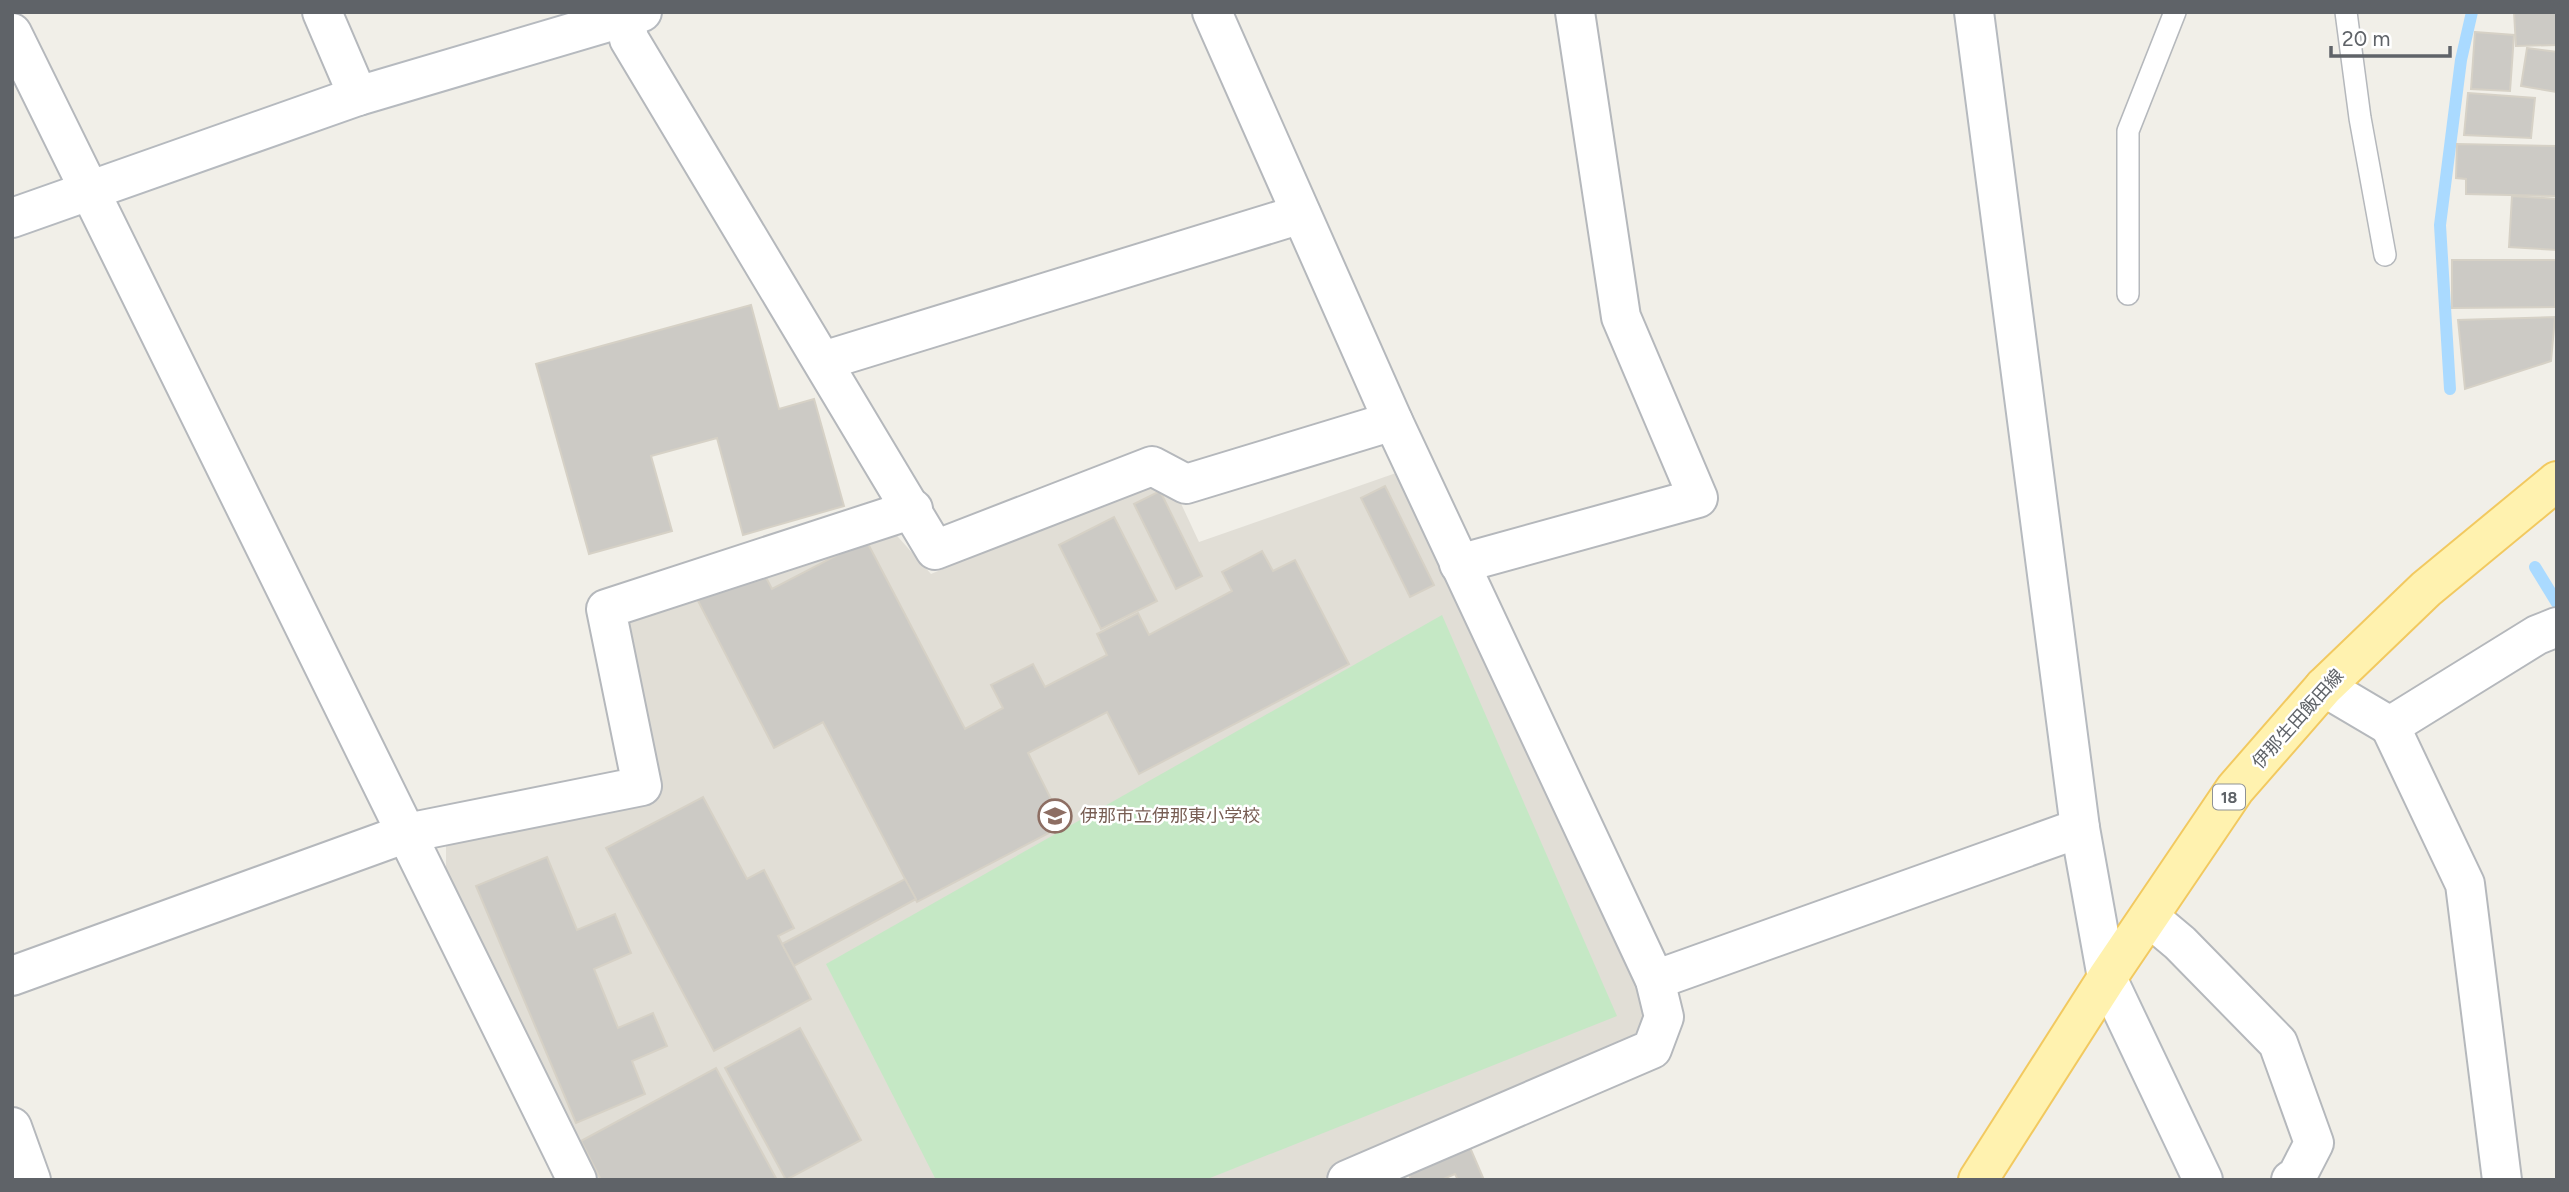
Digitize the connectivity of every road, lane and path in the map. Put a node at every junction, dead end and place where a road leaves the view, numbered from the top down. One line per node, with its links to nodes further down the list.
1 (322, 12): 9 (street)
2 (1212, 12): 11 (street)
3 (1575, 12): 19 (street)
4 (1974, 12): 23 (street)
5 (2175, 12): 14 (lane)
6 (2346, 12): 13 (lane)
7 (630, 14): 9 (street); 15 (street)
8 (12, 33): 10 (street)
9 (358, 96): 10 (street)
10 (88, 192): 12 (street); 24 (street)
11 (1301, 214): 15 (street); 16 (street)
12 (12, 218)
13 (2385, 255)
14 (2128, 294)
15 (823, 361): 18 (street)
16 (1393, 421): 18 (street); 19 (street)
17 (2557, 481): 21 (main road, 伊那生田飯田線 / 18)
18 (913, 509): 24 (street)
19 (1459, 564): 28 (street)
20 (2557, 627): 22 (street)
21 (2324, 687): 22 (street); 25 (main road, 伊那生田飯田線 / 18)
22 (2390, 726): 36 (street)
23 (2080, 828): 27 (street); 28 (street)
24 (407, 833): 26 (street); 32 (street)
25 (2149, 917): 27 (main road, 伊那生田飯田線 / 18); 35 (street)
26 (12, 975)
27 (2107, 978): 30 (main road, 伊那生田飯田線 / 18); 34 (street)
28 (1655, 980): 33 (street)
29 (14, 1139): 31 (street)
30 (1988, 1174)
31 (31, 1180)
32 (577, 1180)
33 (1346, 1180)
34 (2203, 1180)
35 (2291, 1180)
36 (2502, 1180)

